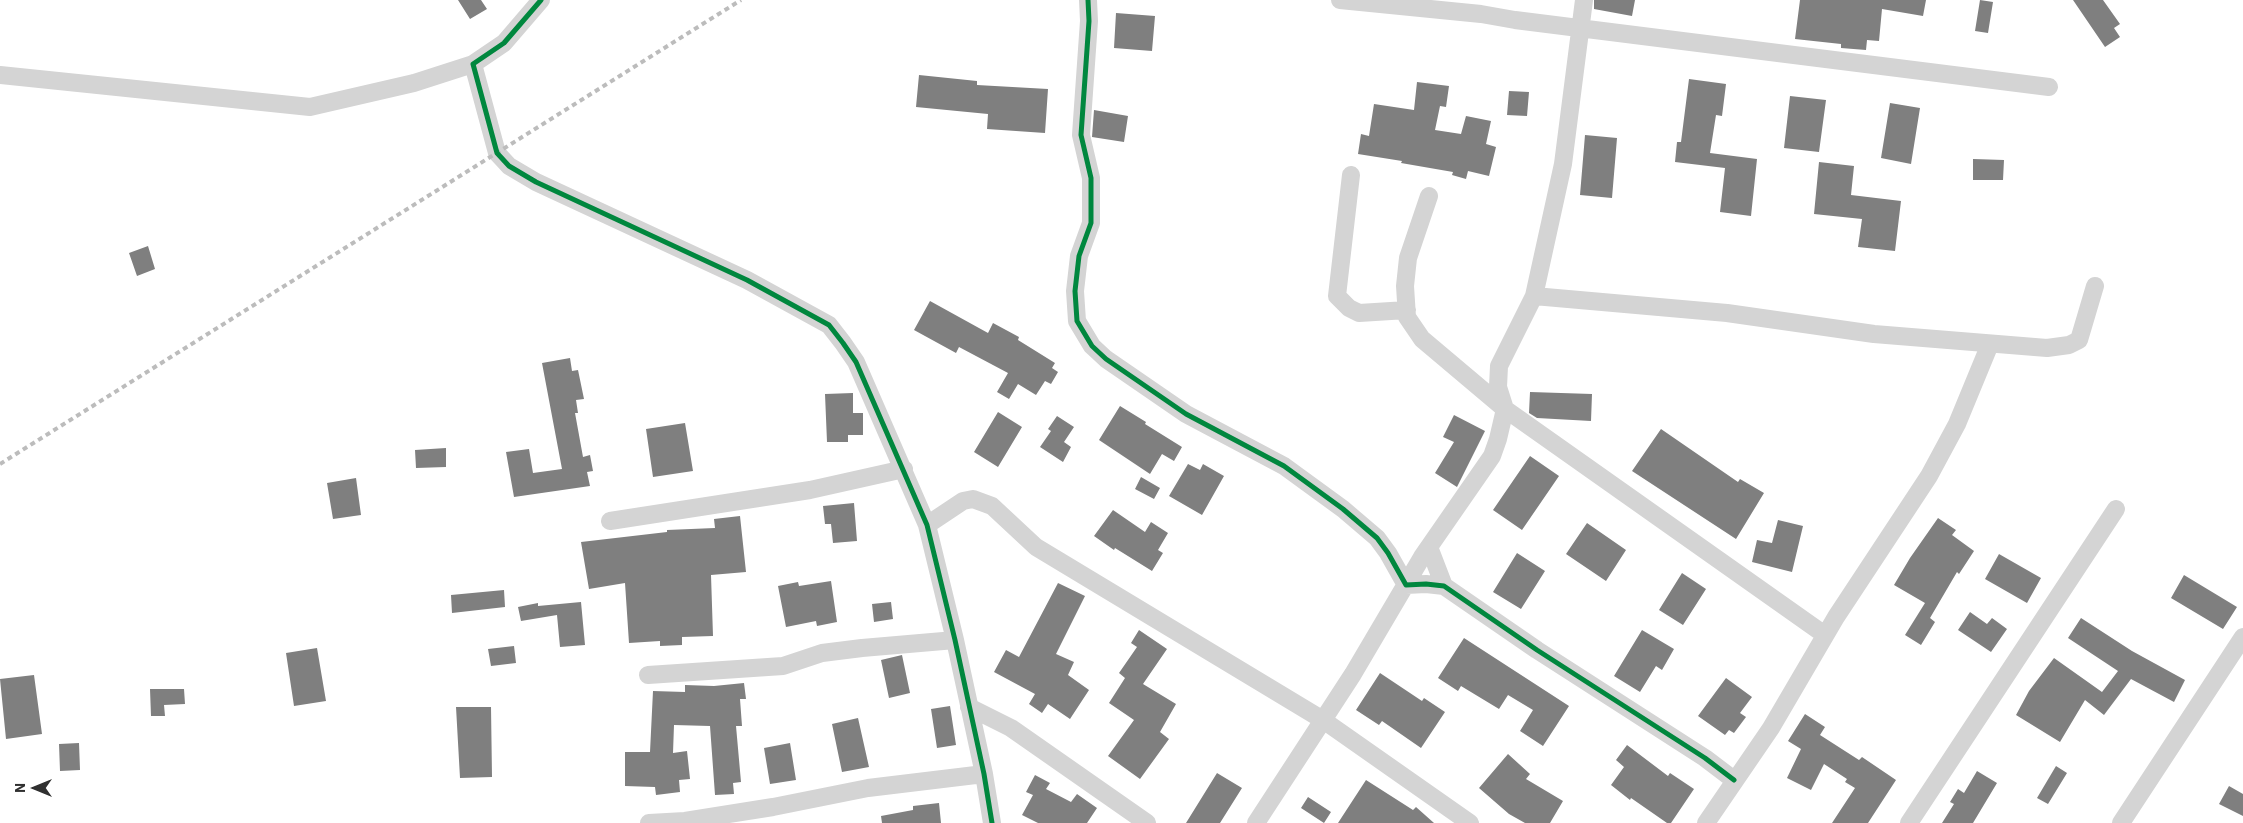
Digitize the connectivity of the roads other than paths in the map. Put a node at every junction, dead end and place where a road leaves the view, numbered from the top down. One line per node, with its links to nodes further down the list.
1 (541, 0): 6 (street)
2 (1088, 0): 21 (street)
3 (1340, 0): 5 (street)
4 (1584, 0): 5 (street)
5 (1581, 28): 8 (street); 12 (street)
6 (473, 64): 7 (street); 16 (street)
7 (1, 78)
8 (2049, 87)
9 (1351, 175): 13 (street)
10 (1429, 196): 13 (street)
11 (2095, 286): 14 (street)
12 (1534, 296): 14 (street); 15 (street)
13 (1407, 310): 15 (street)
14 (1990, 344): 23 (street)
15 (1505, 409): 20 (street); 23 (street)
16 (904, 470): 18 (street); 19 (street)
17 (2116, 509): 37 (street)
18 (610, 520)
19 (927, 525): 25 (street); 28 (street)
20 (1430, 547): 21 (street); 22 (street)
21 (1406, 585): 22 (street); 28 (street)
22 (1444, 586): 30 (street)
23 (1825, 635): 30 (street)
24 (2243, 636): 38 (street)
25 (955, 640): 26 (street); 27 (street)
26 (648, 674)
27 (969, 707): 29 (street); 33 (street)
28 (1324, 720): 34 (street); 35 (street)
29 (984, 774): 31 (street); 32 (street)
30 (1734, 780): 36 (street)
31 (650, 823)
32 (992, 823)
33 (1148, 823)
34 (1256, 823)
35 (1470, 823)
36 (1706, 823)
37 (1909, 823)
38 (2121, 823)

